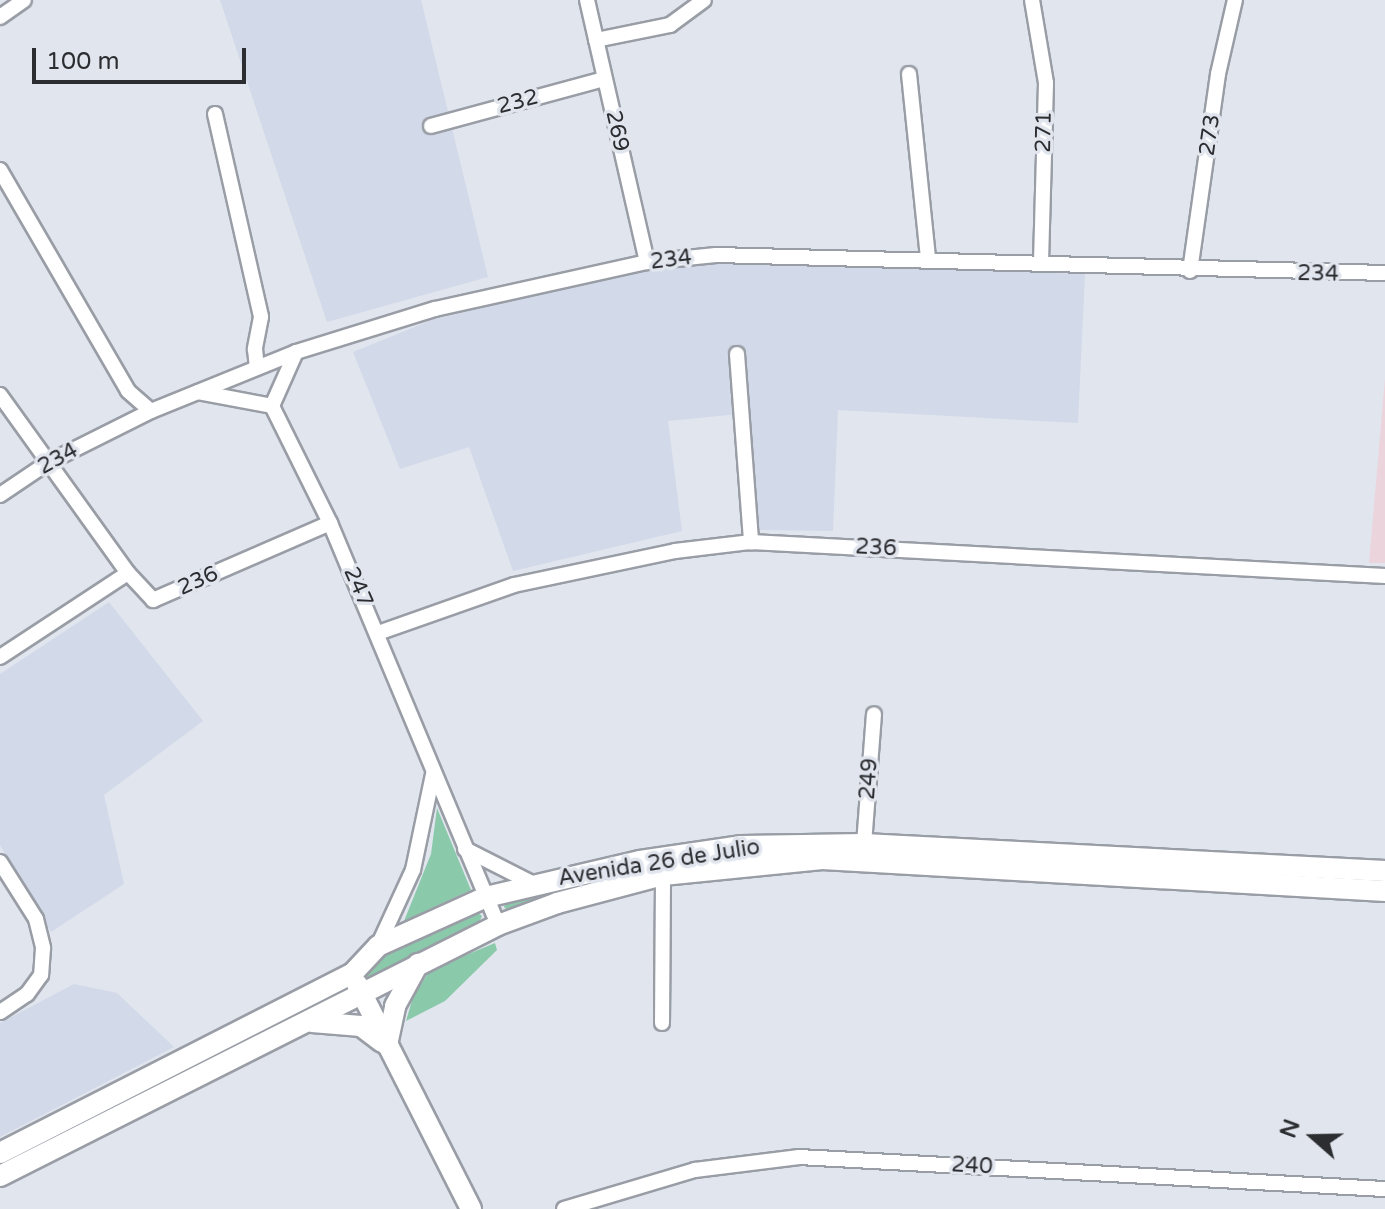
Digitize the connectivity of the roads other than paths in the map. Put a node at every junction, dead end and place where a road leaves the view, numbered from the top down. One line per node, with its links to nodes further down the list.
1 (24, 0): 6 (street)
2 (587, 0): 7 (street, 269)
3 (704, 0): 7 (street)
4 (1032, 0): 15 (street, 271)
5 (1235, 0): 16 (street, 273)
6 (0, 17)
7 (596, 40): 9 (street, 269)
8 (909, 74): 13 (street)
9 (604, 79): 11 (street, 232); 14 (street, 269)
10 (215, 114): 20 (street)
11 (431, 126)
12 (0, 170): 24 (street)
13 (928, 258): 14 (street, 234); 15 (street, 234)
14 (647, 262): 18 (street, 234)
15 (1041, 264): 16 (street, 234)
16 (1190, 271): 17 (street, 234)
17 (1385, 273)
18 (296, 352): 20 (street, 234); 23 (street)
19 (737, 354): 28 (street)
20 (257, 367): 21 (street, 234)
21 (198, 392): 23 (street); 24 (street, 234)
22 (0, 395): 25 (street)
23 (272, 406): 27 (street, 247)
24 (151, 411): 25 (street, 234)
25 (49, 462): 26 (street, 234); 29 (street)
26 (0, 495)
27 (330, 523): 29 (street, 236); 31 (street, 247)
28 (751, 542): 30 (street, 236); 31 (street, 236)
29 (128, 573): 32 (street)
30 (1385, 576)
31 (378, 633): 34 (street, 247)
32 (0, 657)
33 (874, 714): 35 (street, 249)
34 (434, 773): 36 (street, 247); 44 (street)
35 (864, 844): 38 (street, Avenida 26 de Julio); 39 (street, Avenida 26 de Julio)
36 (465, 849): 40 (street); 42 (street, 247)
37 (0, 862): 48 (street)
38 (663, 866): 40 (street, Avenida 26 de Julio); 41 (street, Avenida 26 de Julio); 43 (street, Avenida 26 de Julio); 50 (street)
39 (1385, 871)
40 (532, 883): 42 (street, Avenida 26 de Julio)
41 (1385, 891)
42 (486, 897): 43 (street, 247); 44 (street, Avenida 26 de Julio)
43 (498, 925): 45 (street, Avenida 26 de Julio)
44 (378, 946): 46 (street, Avenida 26 de Julio)
45 (418, 963): 47 (street, Avenida 26 de Julio); 51 (street)
46 (352, 974): 47 (street); 52 (street, Avenida 26 de Julio)
47 (361, 994): 49 (street, Avenida 26 de Julio); 51 (street)
48 (0, 1012)
49 (308, 1022): 51 (street); 52 (street, Avenida 26 de Julio)
50 (662, 1023)
51 (387, 1045): 56 (street)
52 (64, 1132): 53 (street, Avenida 26 de Julio); 54 (street, Avenida 26 de Julio)
53 (0, 1153)
54 (0, 1176)
55 (1385, 1189): 57 (street, 240)
56 (471, 1209)
57 (564, 1209)

